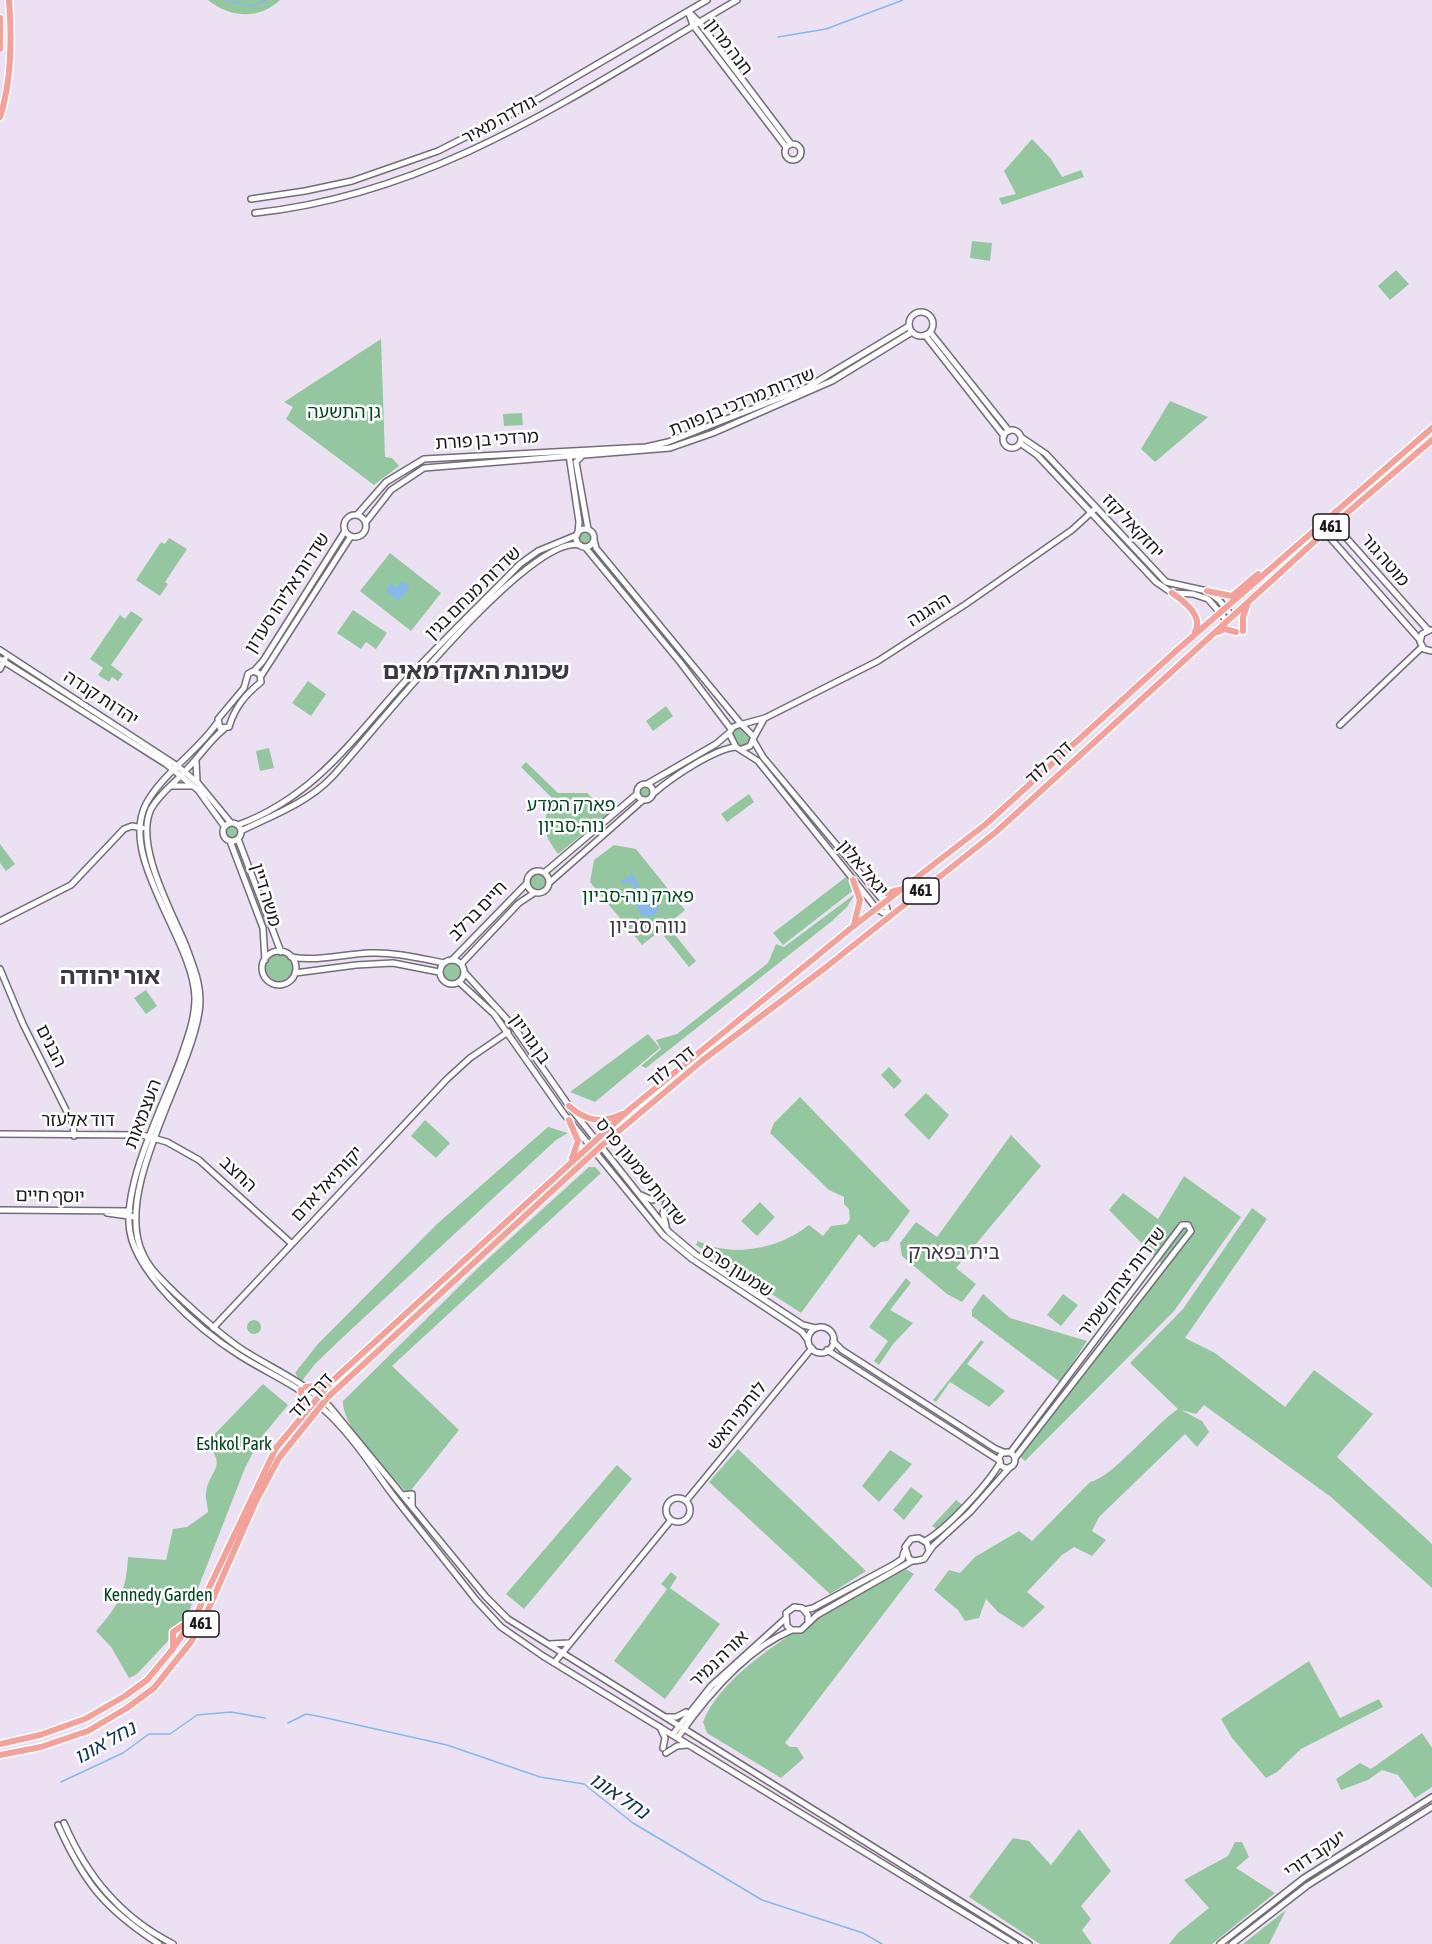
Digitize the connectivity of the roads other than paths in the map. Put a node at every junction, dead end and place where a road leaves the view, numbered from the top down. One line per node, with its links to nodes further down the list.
1 (9, 0): 8 (main road)
2 (707, 0): 4 (street, גולדה מאיר)
3 (737, 0): 6 (street, גולדה מאיר)
4 (688, 11): 6 (street, חנה מרון); 10 (street, גולדה מאיר)
5 (0, 18): 7 (main road)
6 (696, 24): 9 (street, חנה מרון); 11 (street, גולדה מאיר)
7 (0, 49)
8 (0, 117)
9 (789, 146)
10 (251, 199)
11 (255, 213)
12 (909, 326): 13 (street); 14 (street); 20 (street, שדרות מרדכי בן פורת)
13 (912, 332): 14 (street); 21 (street, שדרות מרדכי בן פורת)
14 (928, 333): 16 (street); 17 (street)
15 (1432, 428): 24 (main road, דרך לוד / 461)
16 (1009, 431): 17 (street); 18 (street)
17 (1004, 436): 18 (street)
18 (1021, 440): 22 (street, יחזקאל קזז)
19 (1432, 440): 26 (main road, דרך לוד / 461)
20 (568, 453): 21 (street, שדרות מרדכי בן פורת); 23 (street, מרדכי בן פורת); 25 (street); 30 (street)
21 (583, 456): 27 (street)
22 (1094, 510): 35 (street, יחזקאל קזז); 36 (street, יחזקאל קזז); 50 (street, ההגנה)
23 (357, 515): 25 (street); 28 (street)
24 (1324, 521): 26 (street); 29 (street); 31 (main road, דרך לוד / 461)
25 (366, 522): 32 (street)
26 (1334, 524): 29 (main road, דרך לוד / 461); 40 (street, מוטה גור)
27 (588, 529): 30 (street, שדרות מנחם בגין); 33 (street)
28 (345, 531): 32 (street); 48 (street, שדרות אליהו סעדון)
29 (1325, 532): 37 (main road, דרך לוד / 461); 43 (street, מוטה גור)
30 (577, 534): 34 (street); 71 (street, שדרות מנחם בגין)
31 (1308, 535): 35 (main road); 38 (main road, דרך לוד / 461)
32 (351, 536): 49 (street, שדרות אליהו סעדון)
33 (594, 540): 34 (street); 52 (street)
34 (582, 546): 55 (street); 71 (street, שדרות מנחם בגין)
35 (1207, 591): 38 (street, יחזקאל קזז)
36 (1172, 593): 38 (street, יחזקאל קזז); 42 (main road)
37 (1248, 602): 39 (main road, דרך לוד / 461); 41 (main road)
38 (1223, 610): 39 (street, יחזקאל קזז); 42 (main road, דרך לוד / 461)
39 (1229, 619): 41 (main road, דרך לוד / 461)
40 (1430, 630): 43 (street)
41 (1214, 633): 85 (main road, דרך לוד / 461)
42 (1185, 643): 81 (main road, דרך לוד / 461)
43 (1421, 644): 45 (street, מוטה גור); 53 (street)
44 (3, 652): 46 (street); 60 (street, יהדות קנדה)
45 (1431, 653)
46 (1, 659): 47 (street); 61 (street, יהדות קנדה)
47 (0, 669)
48 (254, 671): 49 (street); 51 (street, שדרות אליהו סעדון)
49 (261, 676): 54 (street, שדרות אליהו סעדון)
50 (765, 718): 52 (street, ההגנה); 56 (street)
51 (217, 723): 54 (street); 58 (street)
52 (742, 724): 55 (street, ההגנה); 56 (street, יגאל אלון)
53 (1340, 725)
54 (224, 729): 59 (street)
55 (730, 731): 57 (street); 63 (street)
56 (753, 739): 57 (street); 80 (street, יגאל אלון)
57 (739, 748): 66 (street); 77 (street, יגאל אלון)
58 (188, 757): 60 (street); 61 (street)
59 (196, 759): 62 (street); 64 (street)
60 (169, 760): 61 (street, יהדות קנדה)
61 (177, 769): 62 (street); 72 (street, העצמאות)
62 (183, 774): 64 (street); 65 (street)
63 (647, 784): 66 (street); 67 (street)
64 (196, 785): 65 (street); 69 (street); 70 (street)
65 (170, 787): 73 (street)
66 (654, 793): 68 (street)
67 (637, 794): 68 (street); 76 (street)
68 (642, 800): 79 (street)
69 (231, 823): 70 (street); 71 (street)
70 (224, 826): 75 (street)
71 (239, 828): 74 (street)
72 (140, 829): 73 (street); 86 (street); 106 (street, העצמאות)
73 (146, 829): 106 (street, העצמאות)
74 (238, 839): 75 (street); 88 (street, משה דיין)
75 (230, 841): 90 (street, משה דיין)
76 (544, 873): 78 (street); 79 (street)
77 (853, 880): 84 (street, יגאל אלון); 87 (main road)
78 (527, 883): 82 (street); 91 (street, חיים ברלב)
79 (549, 883): 82 (street)
80 (870, 884): 81 (main road); 83 (street, יגאל אלון)
81 (908, 886): 83 (main road, דרך לוד / 461)
82 (534, 893): 93 (street, חיים ברלב)
83 (885, 903): 84 (main road, דרך לוד / 461); 85 (street, יגאל אלון)
84 (877, 909): 85 (street, יגאל אלון); 87 (main road, דרך לוד / 461)
85 (889, 916): 108 (main road, דרך לוד / 461)
86 (0, 921)
87 (850, 929): 102 (main road, דרך לוד / 461)
88 (281, 952): 89 (street); 90 (street)
89 (291, 957): 92 (street); 97 (street)
90 (265, 960): 97 (street)
91 (452, 960): 92 (street); 93 (street)
92 (444, 963): 95 (street)
93 (461, 964): 96 (street)
94 (0, 969): 105 (street, הבנים)
95 (439, 972): 97 (street); 98 (street)
96 (464, 972): 98 (street); 99 (street, שדרות שמעון פרס)
97 (295, 973)
98 (459, 982): 100 (street, בן גוריון)
99 (514, 1027): 100 (street, יקותיאל אדם); 101 (street, שדרות שמעון פרס)
100 (507, 1032): 103 (street, בן גוריון); 116 (street, יקותיאל אדם)
101 (569, 1106): 102 (main road); 107 (street, שדרות שמעון פרס)
102 (630, 1109): 107 (main road, דרך לוד / 461)
103 (569, 1120): 107 (street, שדרות שמעון פרס); 109 (main road)
104 (0, 1134): 105 (street, דוד אלעזר)
105 (74, 1136): 106 (street, דוד אלעזר)
106 (153, 1137): 113 (street, העצמאות); 114 (street, העצמאות); 116 (street, החצב)
107 (593, 1142): 108 (street, שדרות שמעון פרס); 109 (main road, דרך לוד / 461)
108 (599, 1148): 110 (street, שדרות שמעון פרס); 111 (street, שדרות שמעון פרס); 126 (main road, דרך לוד / 461)
109 (566, 1166): 123 (main road, דרך לוד / 461)
110 (608, 1166): 119 (street, שמעון פרס)
111 (635, 1191): 115 (street, שדרות שמעון פרס); 115 (street)
112 (0, 1210): 113 (street, יוסף חיים)
113 (129, 1214): 114 (street, יוסף חיים); 118 (street, העצמאות)
114 (136, 1214): 118 (street, העצמאות)
115 (668, 1231): 117 (street, שדרות שמעון פרס)
116 (292, 1244): 118 (street, יקותיאל אדם)
117 (815, 1328): 119 (street); 120 (street)
118 (212, 1329): 124 (street, העצמאות)
119 (808, 1340): 121 (street)
120 (833, 1341): 122 (street); 128 (street)
121 (812, 1348): 122 (street); 132 (street, לוחמי האש)
122 (827, 1350): 130 (street)
123 (331, 1382): 124 (main road); 125 (main road, דרך לוד / 461)
124 (304, 1388): 125 (street, העצמאות); 127 (main road)
125 (316, 1398): 126 (street, העצמאות); 127 (main road, דרך לוד / 461)
126 (322, 1404): 144 (street); 148 (street); 157 (main road, דרך לוד / 461)
127 (303, 1413): 139 (main road, דרך לוד / 461)
128 (1008, 1453): 129 (street); 129 (street, שדרות יצחק שמיר); 130 (street)
129 (1015, 1458): 131 (street)
130 (1000, 1462): 131 (street); 134 (street)
131 (1010, 1467): 136 (street)
132 (686, 1501): 133 (street); 133 (street)
133 (670, 1520): 143 (street)
134 (925, 1541): 135 (street); 136 (street)
135 (905, 1550): 137 (street); 138 (street)
136 (928, 1551): 137 (street)
137 (912, 1561): 141 (street)
138 (805, 1610): 140 (street); 141 (street)
139 (196, 1615): 145 (main road, דרך לוד / 461); 145 (main road)
140 (785, 1619): 142 (street); 149 (street, אורה נמיר)
141 (808, 1623): 142 (street)
142 (792, 1630): 149 (street, אורה נמיר)
143 (569, 1643): 144 (street); 146 (street); 147 (street)
144 (548, 1644): 146 (street)
145 (172, 1650): 155 (main road, דרך לוד / 461)
146 (562, 1653): 147 (street); 148 (street)
147 (572, 1659): 150 (street)
148 (554, 1663): 151 (street)
149 (693, 1710): 150 (street); 152 (street, אורה נמיר); 154 (street)
150 (666, 1717): 152 (street)
151 (659, 1726): 153 (street); 156 (street)
152 (682, 1726): 153 (street, אורה נמיר); 154 (street)
153 (675, 1736): 156 (street)
154 (698, 1736): 165 (street)
155 (0, 1744)
156 (692, 1746): 164 (street)
157 (0, 1755)
158 (1432, 1797): 166 (street, יעקב דורי)
159 (1432, 1807): 167 (street, יעקב דורי)
160 (64, 1823): 163 (street)
161 (57, 1825): 162 (street)
162 (159, 1944)
163 (173, 1944)
164 (1015, 1944)
165 (1029, 1944)
166 (1220, 1944)
167 (1232, 1944)

